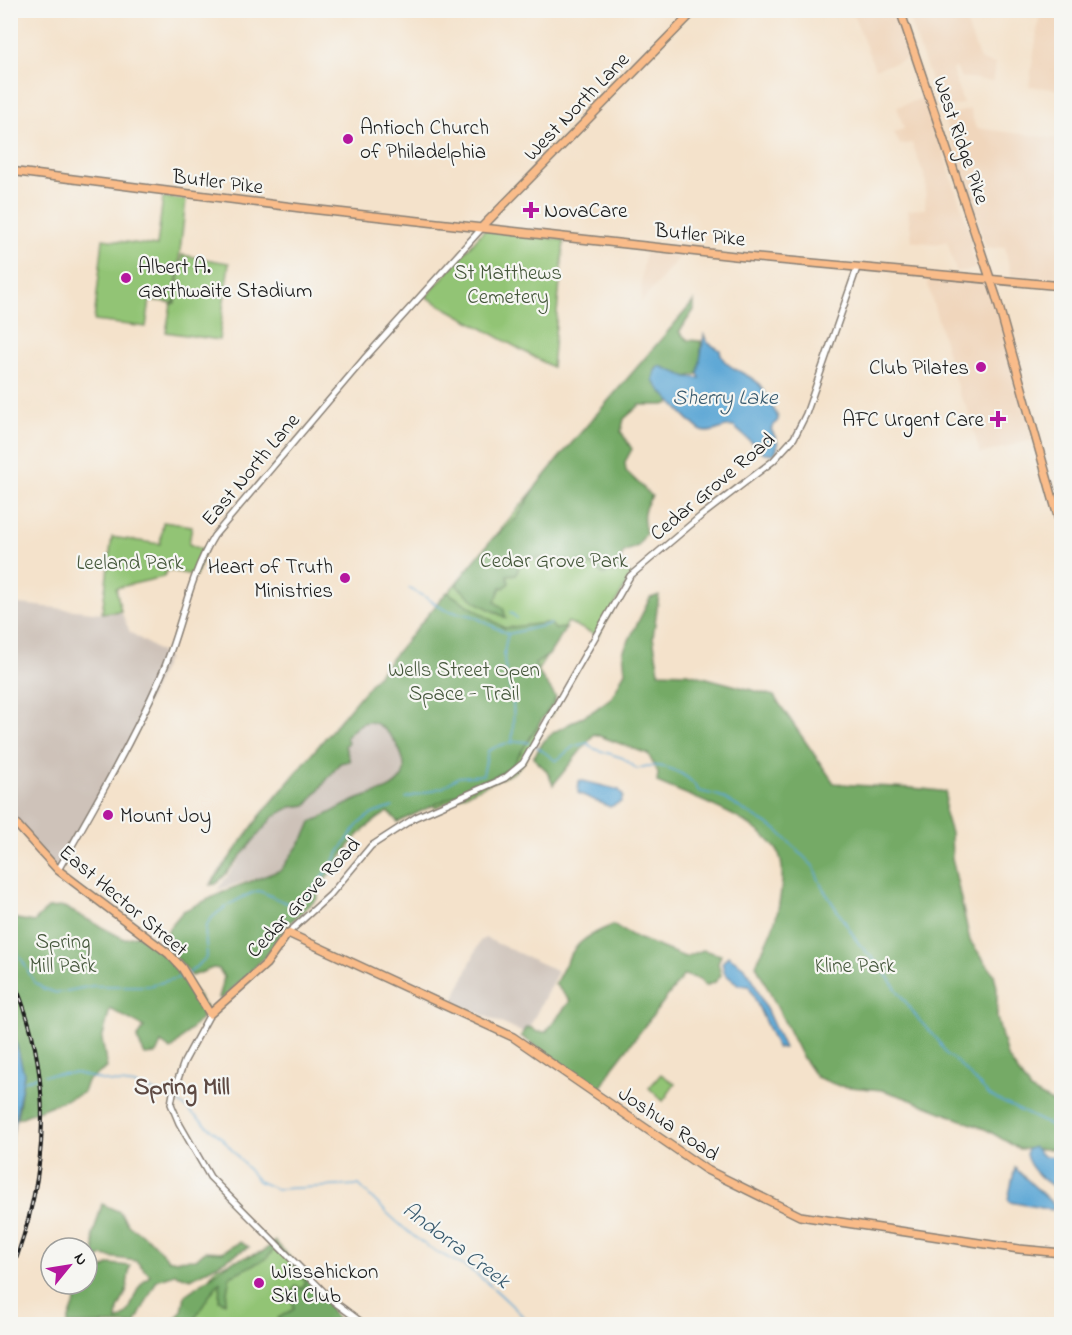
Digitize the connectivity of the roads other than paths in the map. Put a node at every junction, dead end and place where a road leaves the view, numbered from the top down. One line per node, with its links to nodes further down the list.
1 (694, 10): 4 (main road, West North Lane)
2 (900, 10): 5 (main road, West Ridge Pike)
3 (10, 171): 4 (main road, Butler Pike)
4 (483, 226): 6 (main road, Butler Pike); 12 (street, East North Lane)
5 (984, 259): 7 (main road); 8 (main road, West Ridge Pike)
6 (857, 268): 7 (main road, Butler Pike); 13 (street, Cedar Grove Road)
7 (972, 279): 8 (main road, Butler Pike)
8 (991, 280): 9 (main road, Butler Pike); 10 (main road, West Ridge Pike)
9 (1062, 286)
10 (1062, 531)
11 (10, 817): 12 (main road, East Hector Street)
12 (58, 870): 14 (main road, East Hector Street)
13 (288, 933): 14 (main road, Cedar Grove Road); 15 (main road, Joshua Road)
14 (210, 1014): 16 (street)
15 (1062, 1253)
16 (364, 1324)

